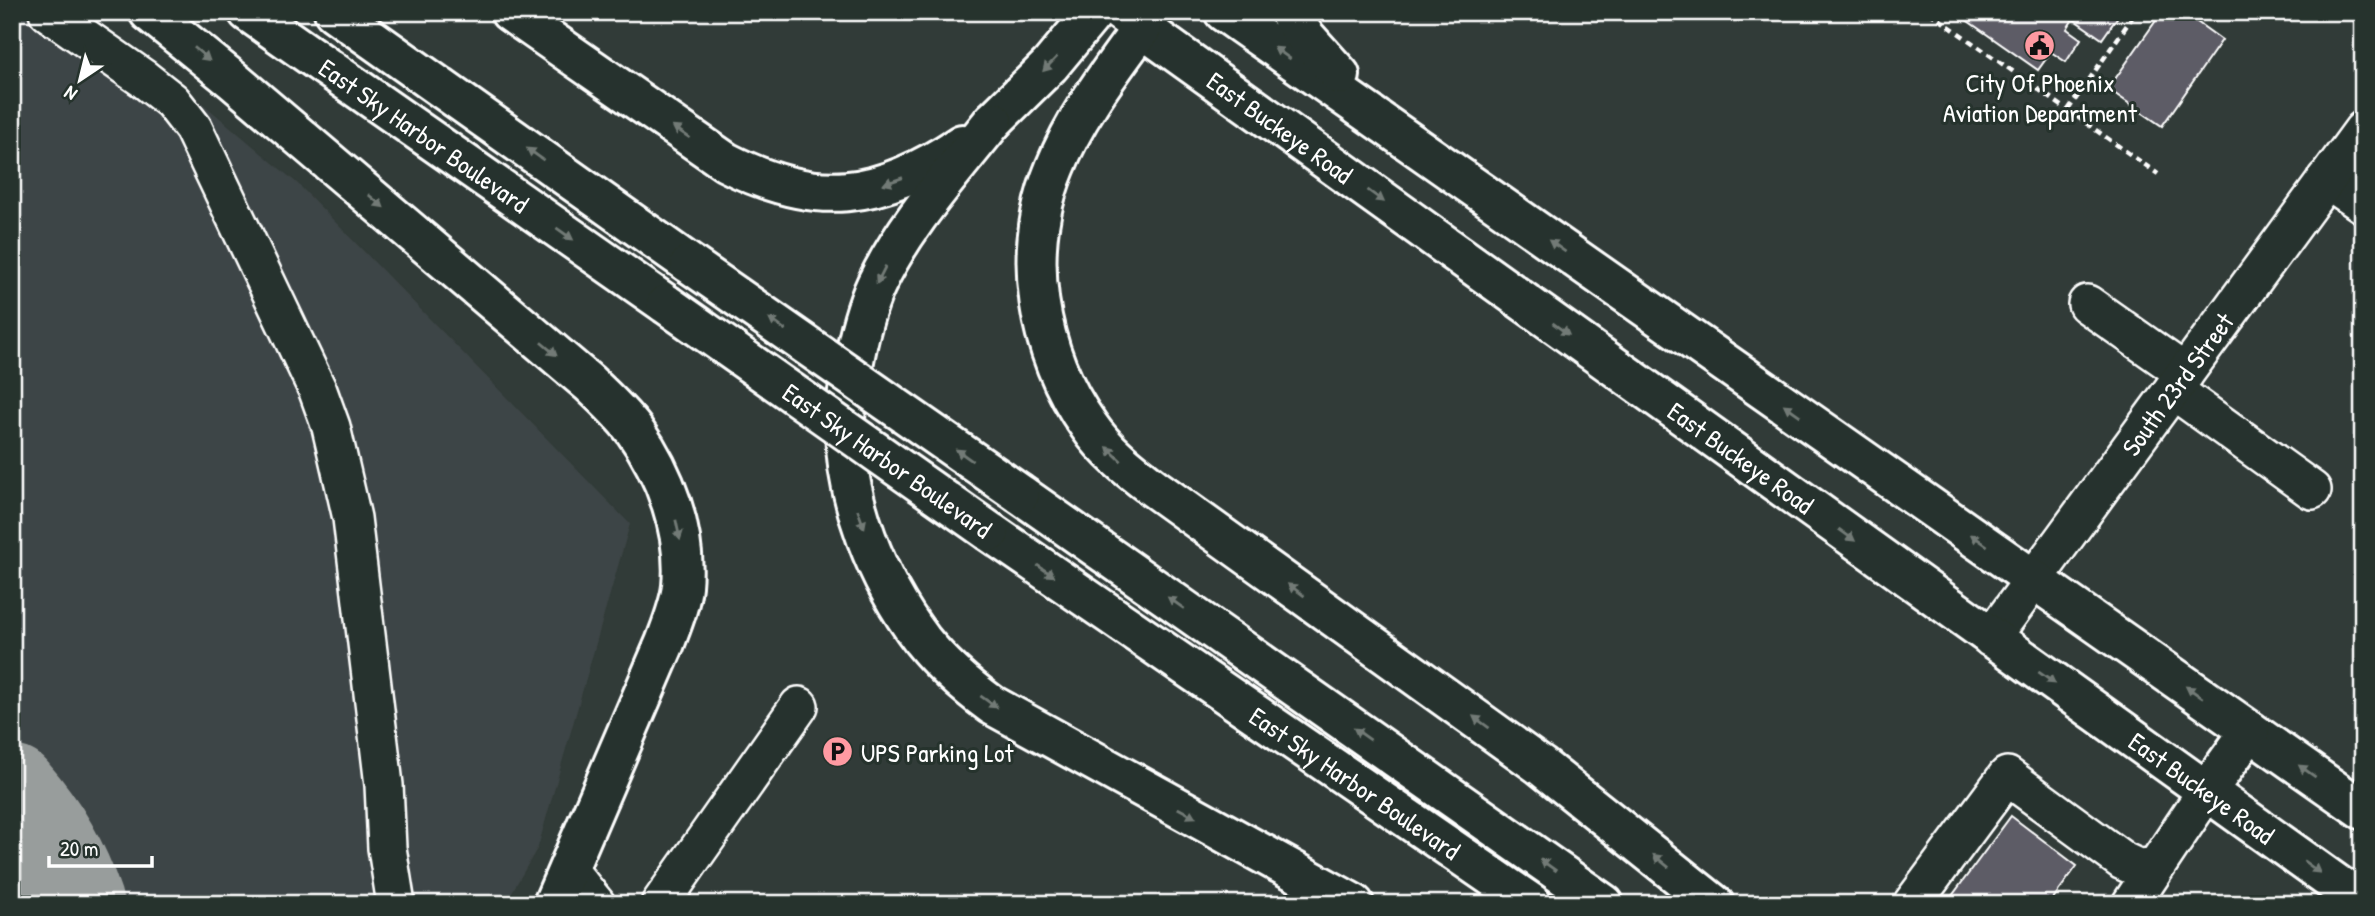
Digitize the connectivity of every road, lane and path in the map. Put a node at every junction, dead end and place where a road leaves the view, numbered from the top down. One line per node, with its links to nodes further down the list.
1 (48, 12): 31 (street)
2 (149, 12): 29 (main road, one-way to 29)
3 (248, 12): 35 (main road, East Sky Harbor Boulevard, one-way to 35, bridge)
4 (334, 12): 36 (main road, East Sky Harbor Boulevard, one-way to 4, bridge)
5 (510, 12): 13 (main road, one-way to 5)
6 (1094, 12): 13 (main road, one-way to 13)
7 (1224, 12): 15 (main road, one-way to 7)
8 (1289, 12): 15 (main road)
9 (1929, 12): 12 (path)
10 (2136, 12): 12 (path)
11 (1138, 17): 23 (main road, East Buckeye Road, one-way to 23); 37 (main road, one-way to 11)
12 (2068, 110): 16 (path)
13 (993, 121): 34 (main road, one-way to 34)
14 (2363, 130): 17 (street, South 23rd Street)
15 (1398, 135): 22 (main road, one-way to 15)
16 (2158, 174)
17 (2326, 179): 18 (street); 20 (street, South 23rd Street)
18 (2363, 204)
19 (2087, 304): 20 (street)
20 (2179, 382): 21 (street); 22 (street, South 23rd Street)
21 (2312, 490)
22 (2035, 579): 23 (street, South 23rd Street); 25 (main road, one-way to 22)
23 (1991, 638): 26 (main road, East Buckeye Road, one-way to 26)
24 (799, 706): 33 (street)
25 (2250, 731): 26 (main road); 27 (main road, one-way to 25)
26 (2207, 792): 28 (street); 30 (main road, East Buckeye Road, one-way to 30)
27 (2363, 810)
28 (2154, 867): 38 (street); 39 (street)
29 (560, 887): 32 (street)
30 (2363, 903)
31 (396, 904)
32 (596, 904)
33 (660, 904)
34 (1354, 904)
35 (1532, 904)
36 (1604, 904)
37 (1714, 904)
38 (1912, 904)
39 (2131, 904)

